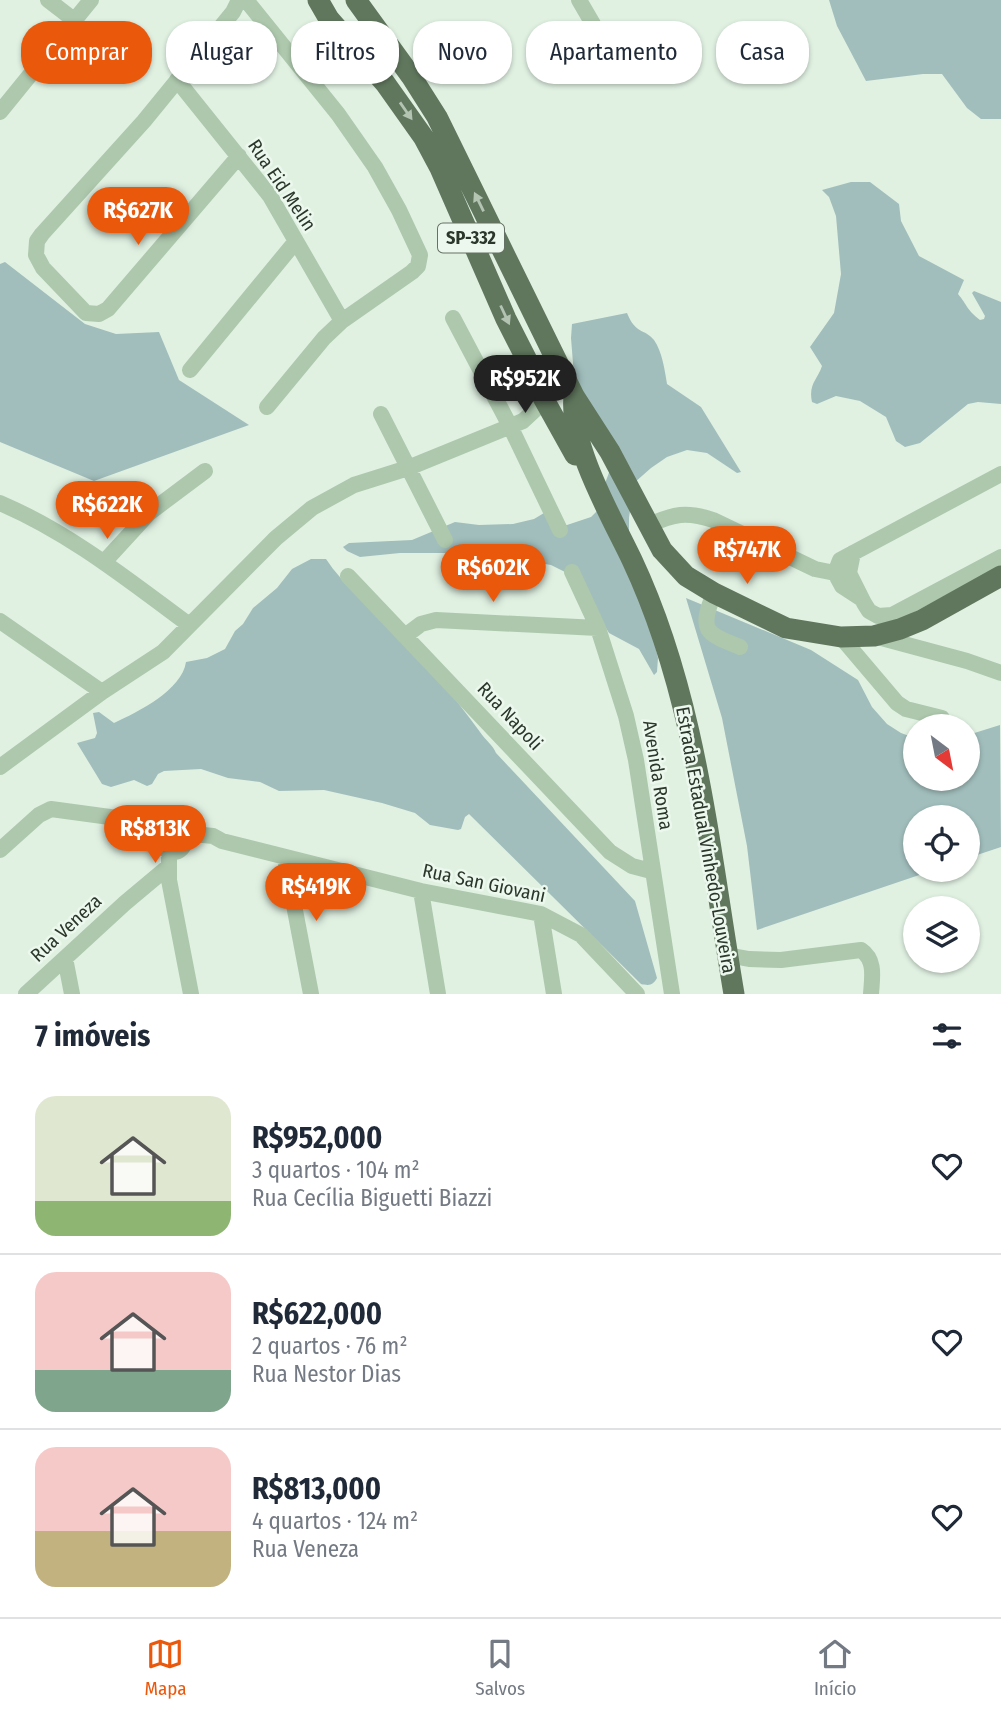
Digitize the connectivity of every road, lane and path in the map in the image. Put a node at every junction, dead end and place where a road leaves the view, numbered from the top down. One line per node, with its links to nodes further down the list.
1 (48, 0): 7 (street)
2 (91, 0): 7 (street)
3 (318, 0): 19 (main road, SP-332, one-way to 19)
4 (356, 0): 18 (main road, SP-332, one-way to 4)
5 (579, 0): 9 (street)
6 (244, 3): 8 (street); 17 (street)
7 (74, 20): 12 (street)
8 (228, 21)
9 (591, 21)
10 (174, 84): 14 (street)
11 (180, 84): 14 (street, Rua Eid Melin)
12 (5, 94): 13 (street)
13 (0, 112)
14 (239, 156): 15 (street, Rua Eid Melin)
15 (296, 241): 17 (street, Rua Eid Melin); 20 (street)
16 (453, 318): 27 (street)
17 (342, 321): 24 (street)
18 (541, 331): 19 (main road); 23 (main road, SP-332)
19 (519, 342): 21 (main road, SP-332)
20 (190, 370)
21 (534, 374): 22 (main road, SP-332); 23 (main road)
22 (541, 394): 26 (main road, SP-332); 27 (street)
23 (578, 406): 26 (street); 28 (main road, SP-332); 29 (main road)
24 (267, 407)
25 (381, 414): 30 (street)
26 (553, 417): 27 (street); 33 (main road, SP-332)
27 (517, 424): 30 (street); 35 (street)
28 (583, 450): 29 (main road); 33 (main road, SP-332)
29 (610, 452): 36 (main road)
30 (408, 468): 37 (street); 49 (street)
31 (205, 471): 40 (street)
32 (1001, 474): 38 (street)
33 (599, 491): 68 (main road, Estrada Estadual Vinhedo-Louveira / SP-332)
34 (0, 503): 40 (street)
35 (560, 530)
36 (651, 531): 42 (street); 45 (main road)
37 (444, 540)
38 (853, 553): 42 (street); 46 (street)
39 (1001, 557): 46 (street)
40 (105, 561): 49 (street)
41 (572, 572): 50 (street, Avenida Roma)
42 (835, 573): 46 (street)
43 (348, 576): 51 (street, Rua Napoli)
44 (1001, 576): 47 (main road)
45 (714, 593): 53 (main road); 54 (street)
46 (862, 599)
47 (922, 620): 52 (main road); 55 (street)
48 (0, 621): 57 (street)
49 (188, 624): 57 (street)
50 (598, 628): 51 (street); 65 (street, Avenida Roma)
51 (405, 636): 65 (street, Rua Napoli)
52 (874, 636): 53 (main road); 55 (street)
53 (841, 637): 58 (street)
54 (740, 647)
55 (928, 650): 56 (street)
56 (1001, 673)
57 (102, 692): 60 (street)
58 (926, 714)
59 (0, 746): 60 (street)
60 (14, 756): 61 (street)
61 (0, 767)
62 (172, 844): 63 (street, Rua San Giovani); 64 (street, Rua San Giovani); 69 (street, Rua Veneza); 74 (street)
63 (0, 850)
64 (285, 858): 66 (street, Rua San Giovani); 75 (street)
65 (652, 871): 71 (street, Avenida Roma)
66 (421, 891): 67 (street, Rua San Giovani); 76 (street)
67 (541, 914): 70 (street, Rua San Giovani); 77 (street)
68 (727, 955): 78 (main road, Estrada Estadual Vinhedo-Louveira / SP-332); 79 (street)
69 (65, 958): 72 (street, Rua Veneza); 73 (street)
70 (639, 992)
71 (668, 993)
72 (26, 994)
73 (72, 994)
74 (191, 994)
75 (311, 994)
76 (438, 994)
77 (554, 994)
78 (734, 994)
79 (871, 994)

